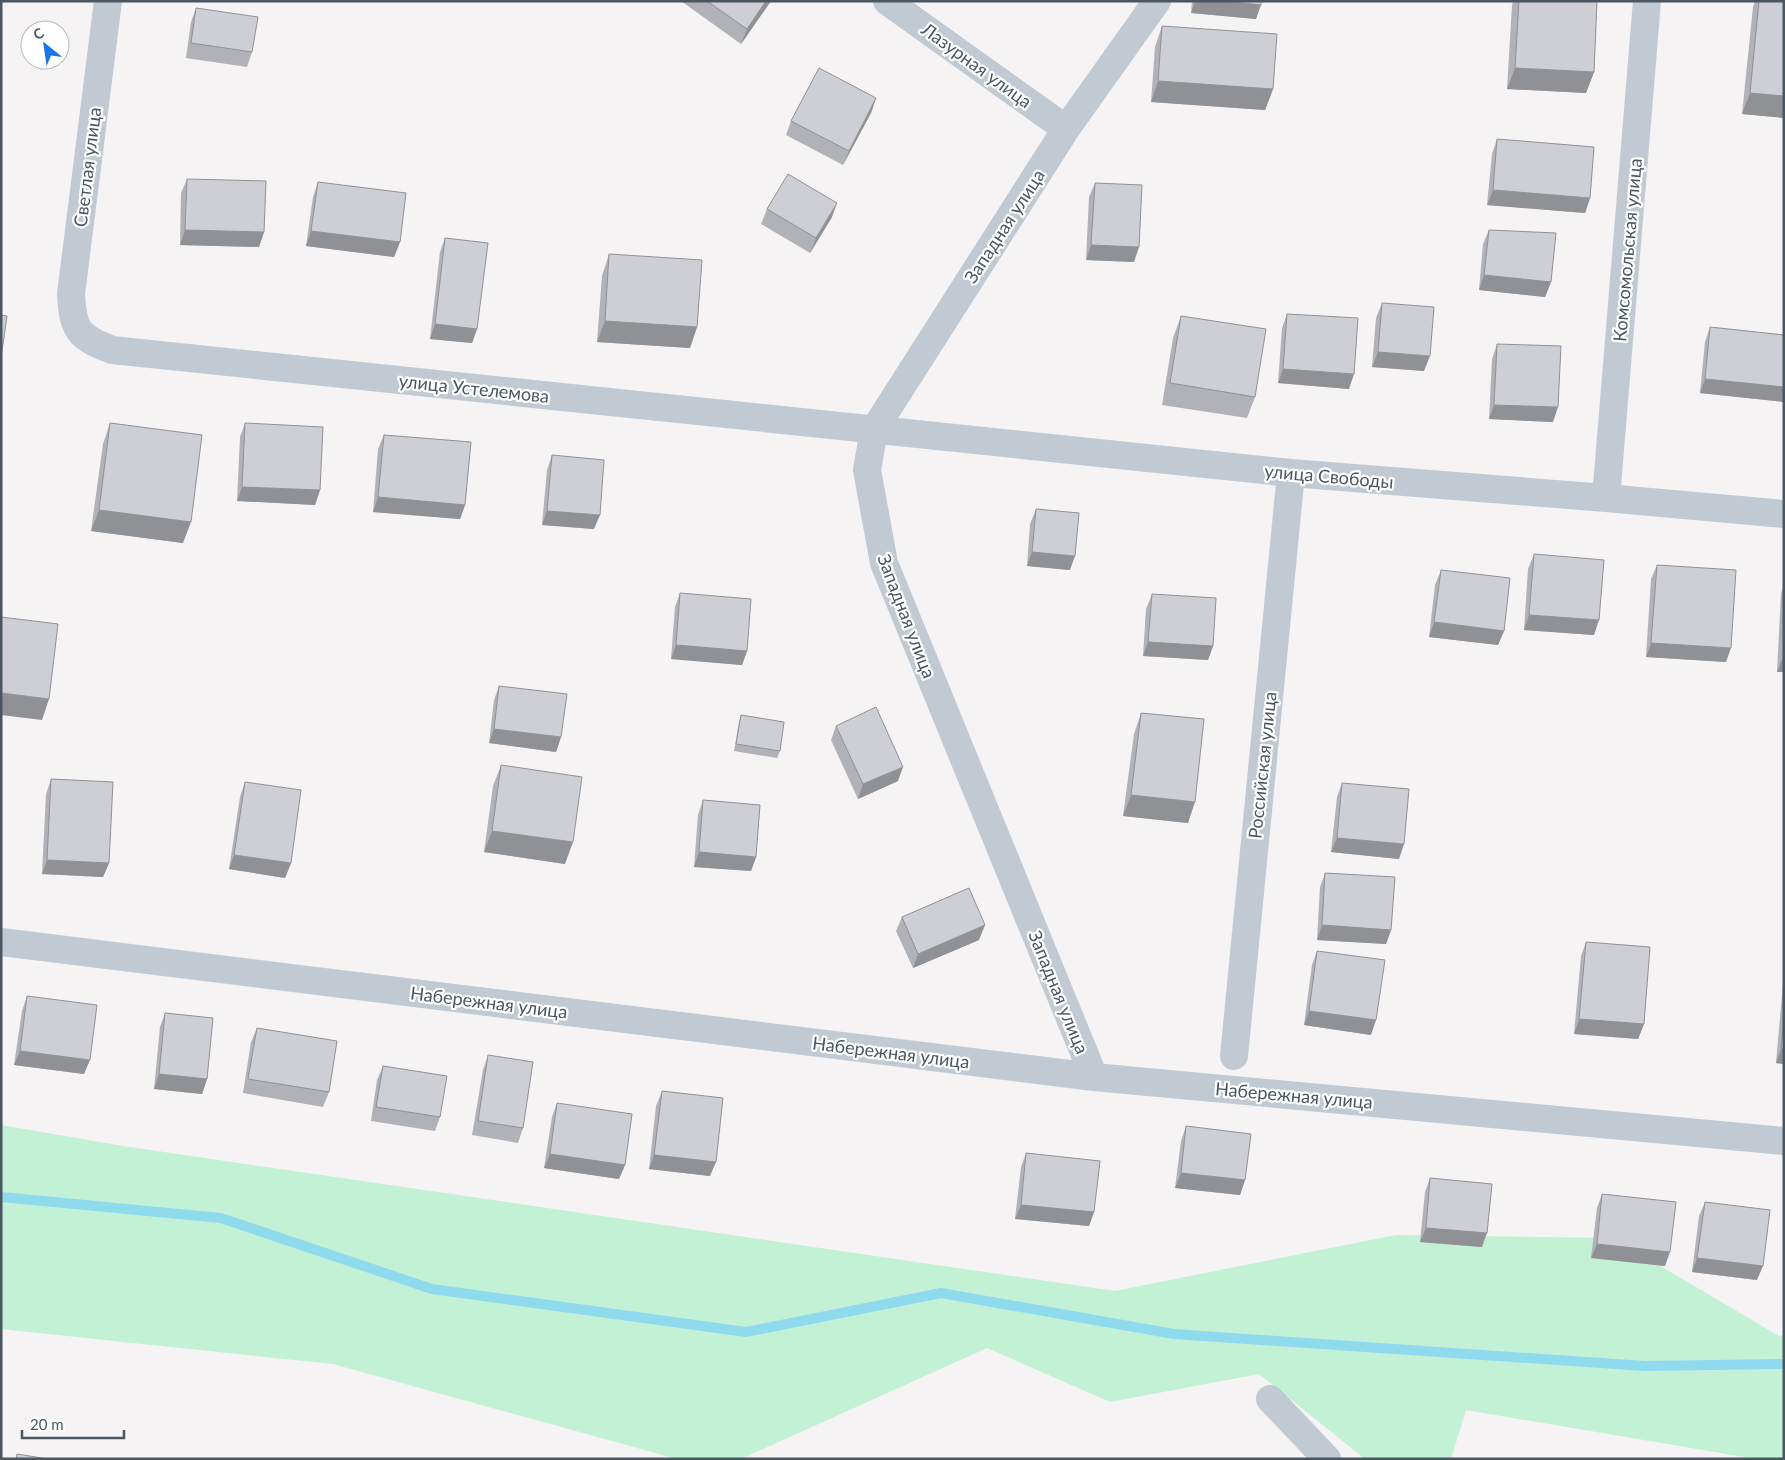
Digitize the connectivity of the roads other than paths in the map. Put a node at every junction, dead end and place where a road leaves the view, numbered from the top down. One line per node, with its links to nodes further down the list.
1 (108, 1): 6 (street, Светлая улица)
2 (887, 1): 5 (street, Лазурная улица)
3 (1157, 1): 5 (street, Западная улица)
4 (1647, 1): 9 (street, Комсомольская улица)
5 (1066, 129): 7 (street, Западная улица)
6 (79, 332): 7 (street, улица Устелемова)
7 (874, 430): 8 (street, улица Свободы); 13 (street, Западная улица)
8 (1290, 473): 9 (street, улица Свободы); 12 (street, Российская улица)
9 (1606, 498): 10 (street, улица Свободы)
10 (1784, 514)
11 (1, 942): 13 (street, Набережная улица)
12 (1234, 1056)
13 (1094, 1077): 14 (street, Набережная улица)
14 (1784, 1141)
15 (1270, 1399): 16 (street)
16 (1327, 1459)

